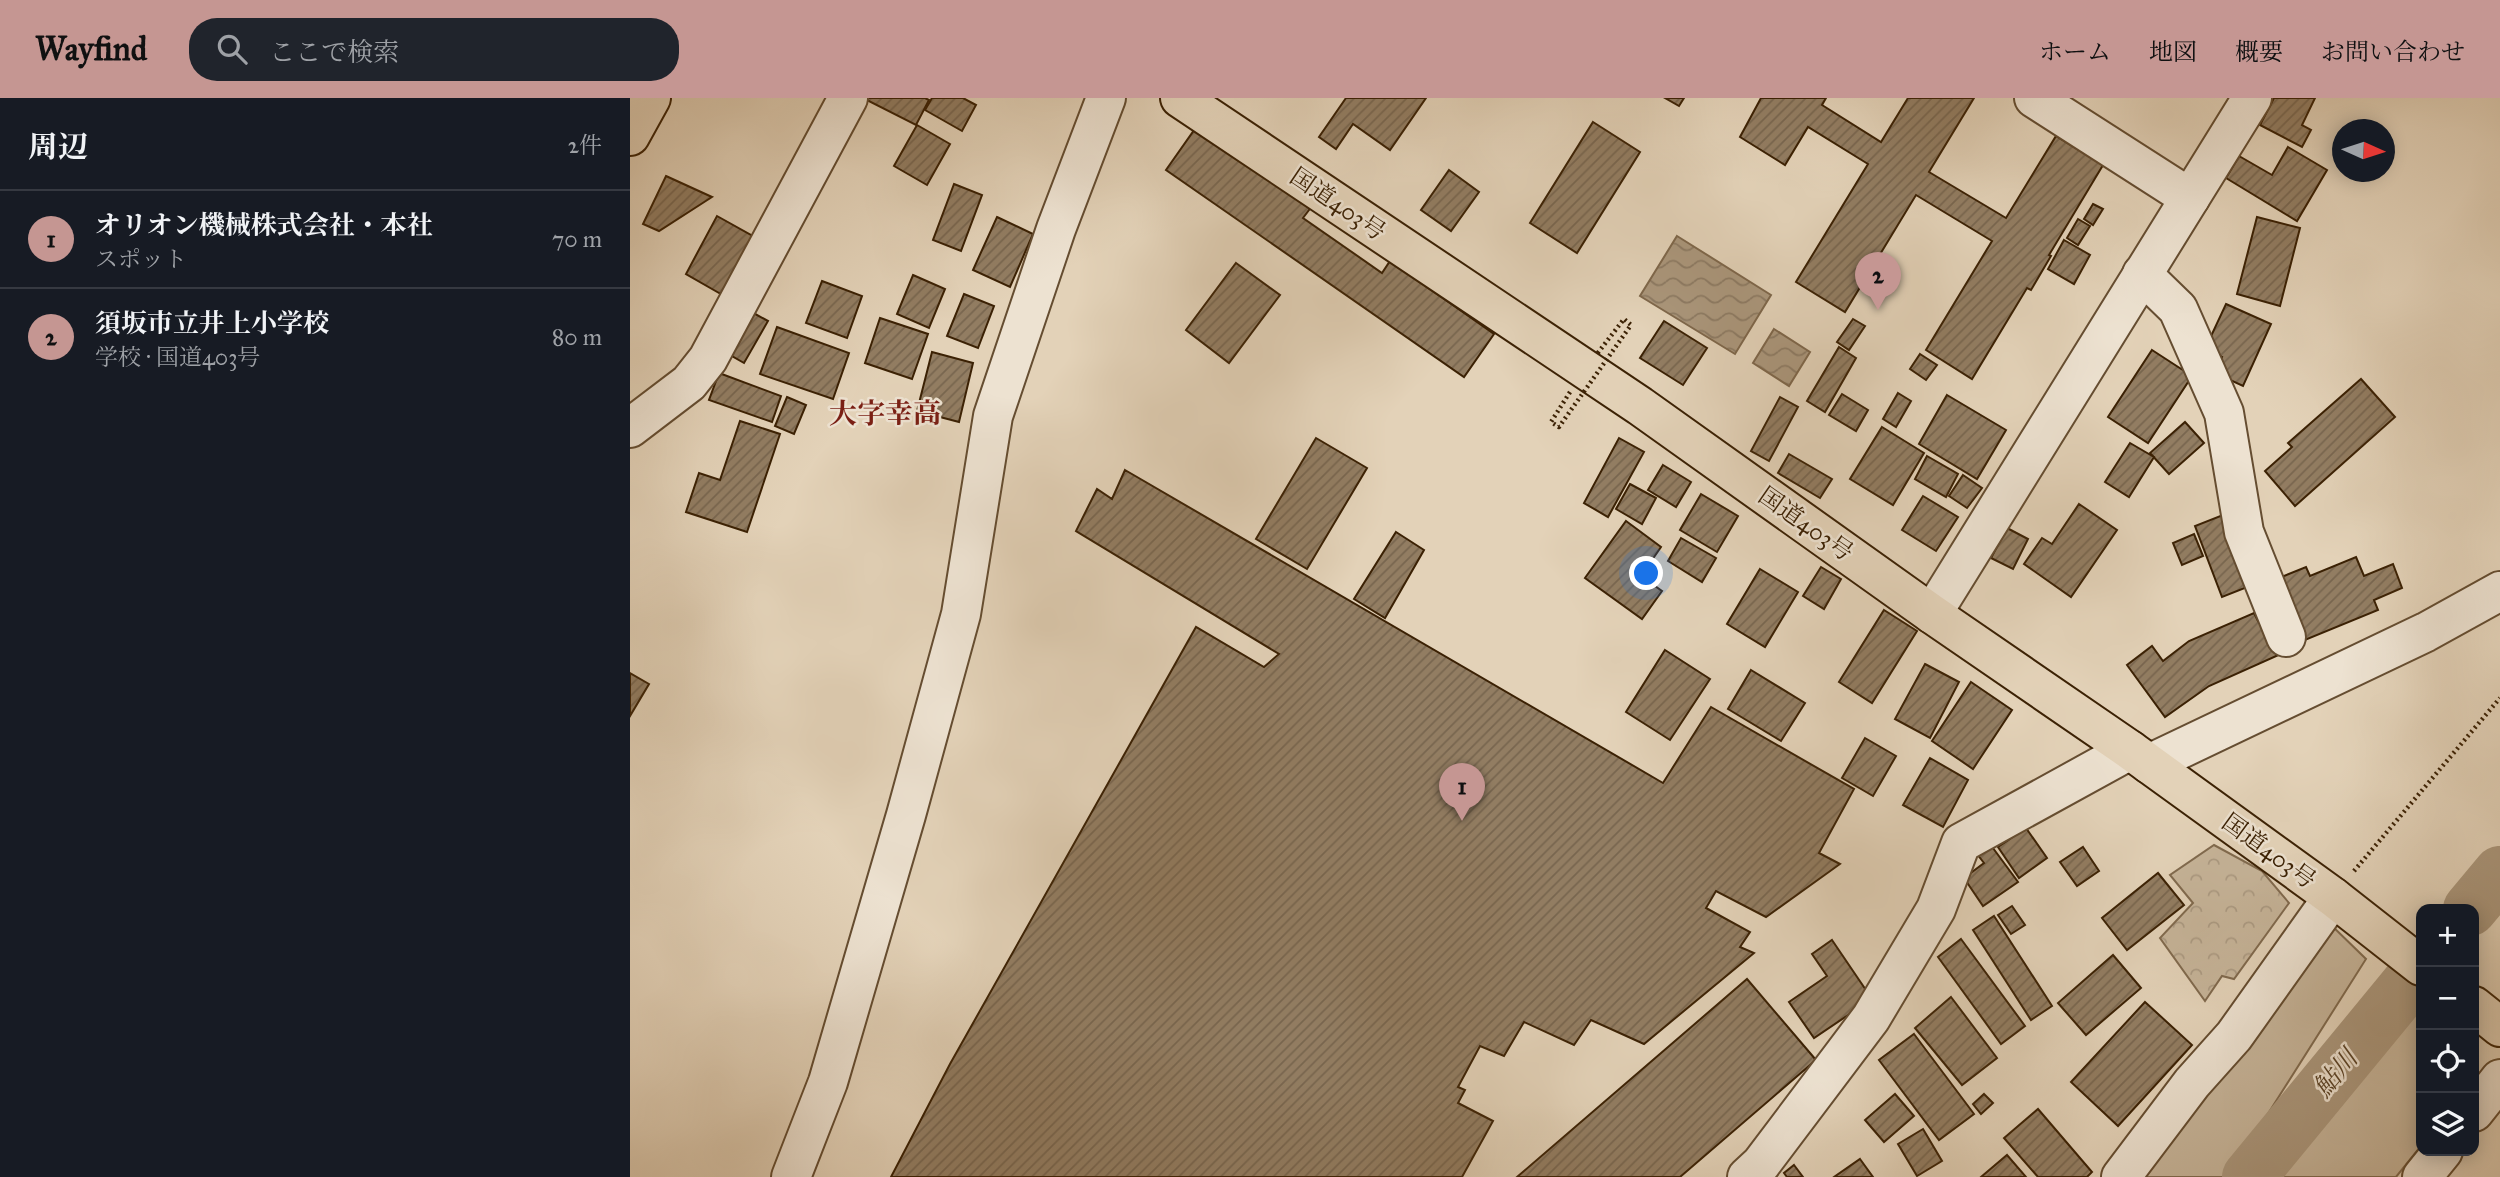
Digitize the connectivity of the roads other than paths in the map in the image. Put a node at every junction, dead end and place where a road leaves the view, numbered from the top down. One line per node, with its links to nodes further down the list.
1 (651, 98): 7 (main road)
2 (848, 98): 10 (street)
3 (1106, 98): 22 (street)
4 (1180, 98): 12 (main road, 国道403号)
5 (2034, 98): 8 (street)
6 (2252, 98): 8 (street)
7 (630, 136)
8 (2190, 198): 9 (street)
9 (2143, 274): 12 (street); 13 (street)
10 (630, 428)
11 (2500, 591): 14 (street)
12 (1932, 614): 14 (main road, 国道403号)
13 (2286, 637)
14 (2140, 757): 15 (main road, 国道403号); 23 (street)
15 (2344, 893): 16 (main road, 国道403号); 24 (street)
16 (2416, 961)
17 (2479, 1010): 18 (main road)
18 (2500, 1027)
19 (2500, 1079): 20 (street)
20 (2479, 1106)
21 (2439, 1156): 25 (street)
22 (791, 1177)
23 (1747, 1177)
24 (2121, 1177)
25 (2422, 1177)

